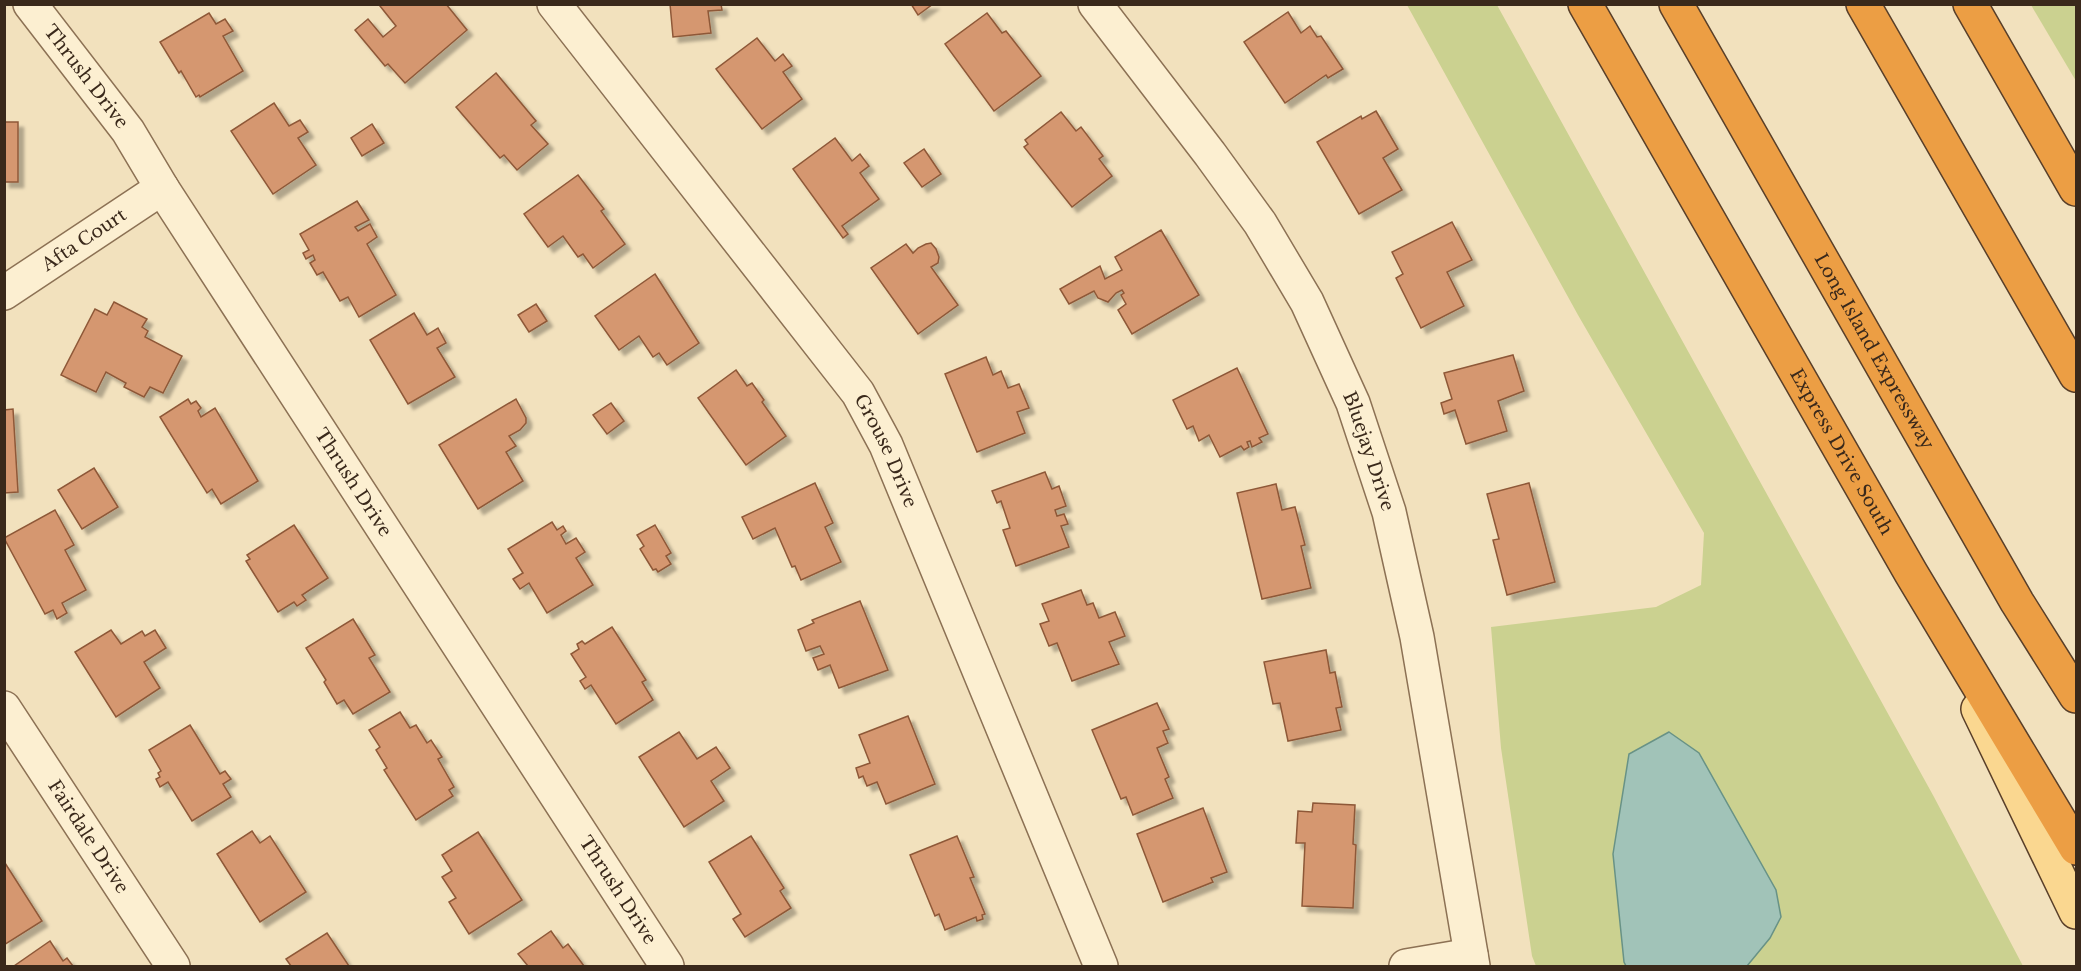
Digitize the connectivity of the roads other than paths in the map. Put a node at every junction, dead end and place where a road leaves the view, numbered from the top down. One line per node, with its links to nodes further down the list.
1 (30, 4): 8 (street, Thrush Drive)
2 (554, 4): 20 (street, Grouse Drive)
3 (1095, 4): 17 (street, Bluejay Drive)
4 (1585, 4): 12 (highway, Express Drive South)
5 (1676, 4): 13 (highway, Long Island Expressway)
6 (1863, 4): 11 (highway)
7 (1970, 4): 9 (highway)
8 (162, 188): 10 (street, Afta Court); 19 (street, Thrush Drive)
9 (2076, 189)
10 (4, 293)
11 (2076, 375)
12 (1911, 573): 15 (highway); 16 (main road, Express Drive South)
13 (2076, 696)
14 (4, 708): 18 (street, Fairdale Drive)
15 (2076, 848)
16 (2076, 912)
17 (1472, 961): 21 (street)
18 (173, 966)
19 (667, 966)
20 (1101, 966)
21 (1406, 966)

